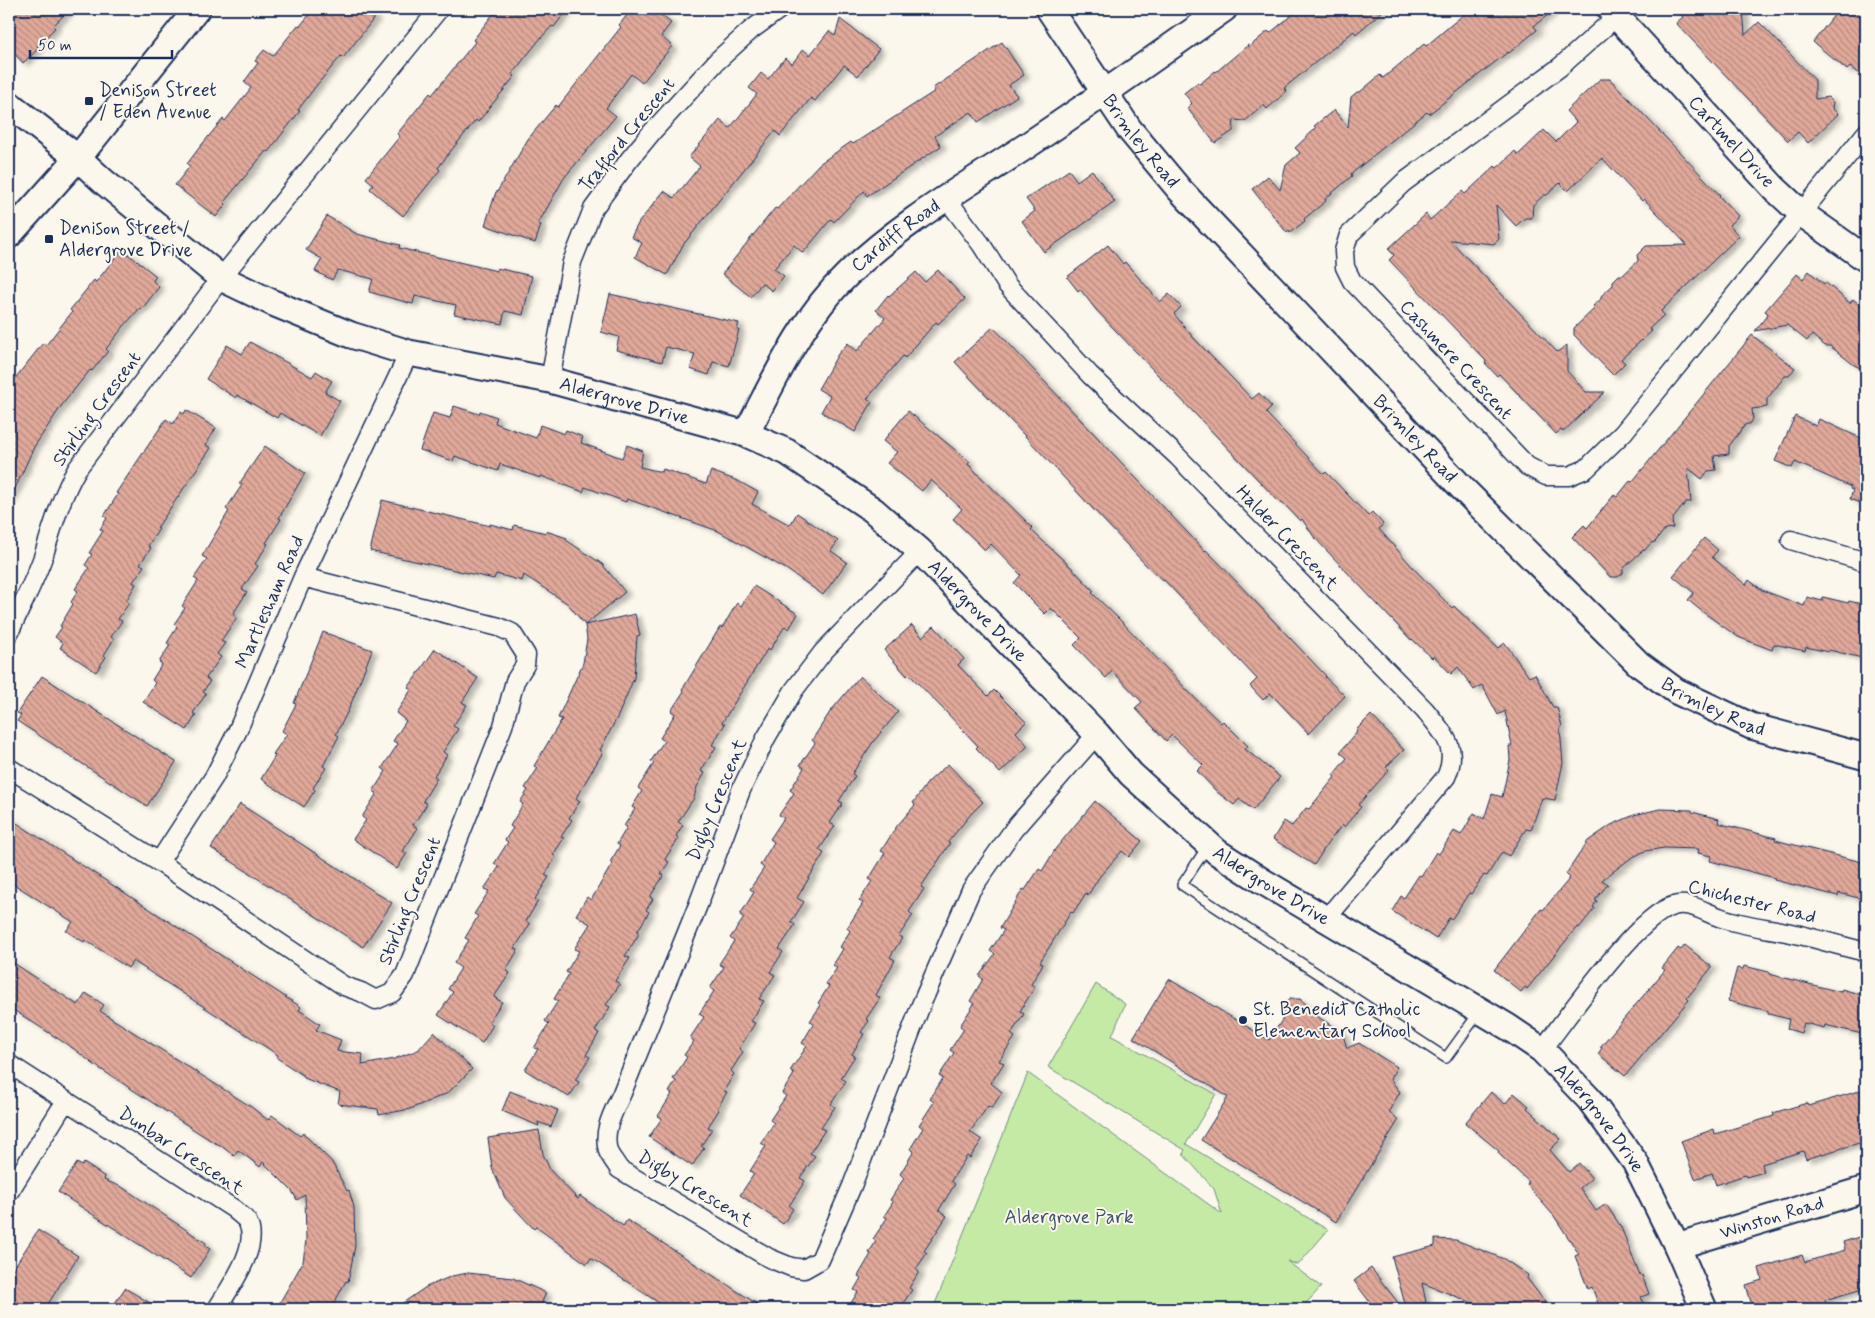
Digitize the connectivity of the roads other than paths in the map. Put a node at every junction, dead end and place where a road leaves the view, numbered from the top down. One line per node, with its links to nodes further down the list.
1 (197, 9): 10 (street)
2 (439, 9): 15 (street)
3 (780, 9): 17 (street, Trafford Crescent)
4 (1049, 9): 7 (street, Brimley Road)
5 (1224, 9): 7 (street, Cardiff Road)
6 (1618, 11): 12 (street, Cartmel Drive); 12 (street, Cashmere Crescent)
7 (1106, 93): 11 (street, Cardiff Road); 25 (street, Brimley Road)
8 (9, 104): 10 (street, Aldergrove Drive)
9 (1866, 133): 12 (street, Cashmere Crescent)
10 (78, 158): 13 (street); 15 (street, Aldergrove Drive)
11 (946, 198): 18 (street, Cardiff Road); 29 (street, Halder Crescent)
12 (1801, 213): 14 (street, Cartmel Drive)
13 (9, 235)
14 (1866, 259)
15 (221, 278): 16 (street, Aldergrove Drive); 23 (street, Stirling Crescent)
16 (409, 353): 17 (street, Aldergrove Drive); 22 (street, Martlesham Road)
17 (550, 380): 18 (street, Aldergrove Drive)
18 (746, 434): 20 (street, Aldergrove Drive)
19 (1791, 540): 21 (street)
20 (920, 552): 24 (street, Aldergrove Drive); 24 (street, Digby Crescent)
21 (1866, 562)
22 (303, 577): 28 (street, Martlesham Road); 28 (street, Stirling Crescent)
23 (9, 633)
24 (1097, 734): 27 (street, Aldergrove Drive)
25 (1866, 757)
26 (9, 768): 28 (street, Stirling Crescent)
27 (1209, 845): 29 (street, Aldergrove Drive); 31 (lane)
28 (159, 862)
29 (1326, 919): 31 (street, Aldergrove Drive)
30 (1866, 952): 32 (street, Chichester Road)
31 (1480, 1011): 32 (street, Aldergrove Drive)
32 (1542, 1050): 37 (street, Aldergrove Drive)
33 (9, 1064): 34 (street, Dunbar Crescent)
34 (65, 1102): 36 (street); 38 (street, Dunbar Crescent)
35 (1866, 1188): 37 (street, Winston Road)
36 (9, 1192)
37 (1677, 1246): 39 (street, Aldergrove Drive)
38 (217, 1309)
39 (1704, 1309)

